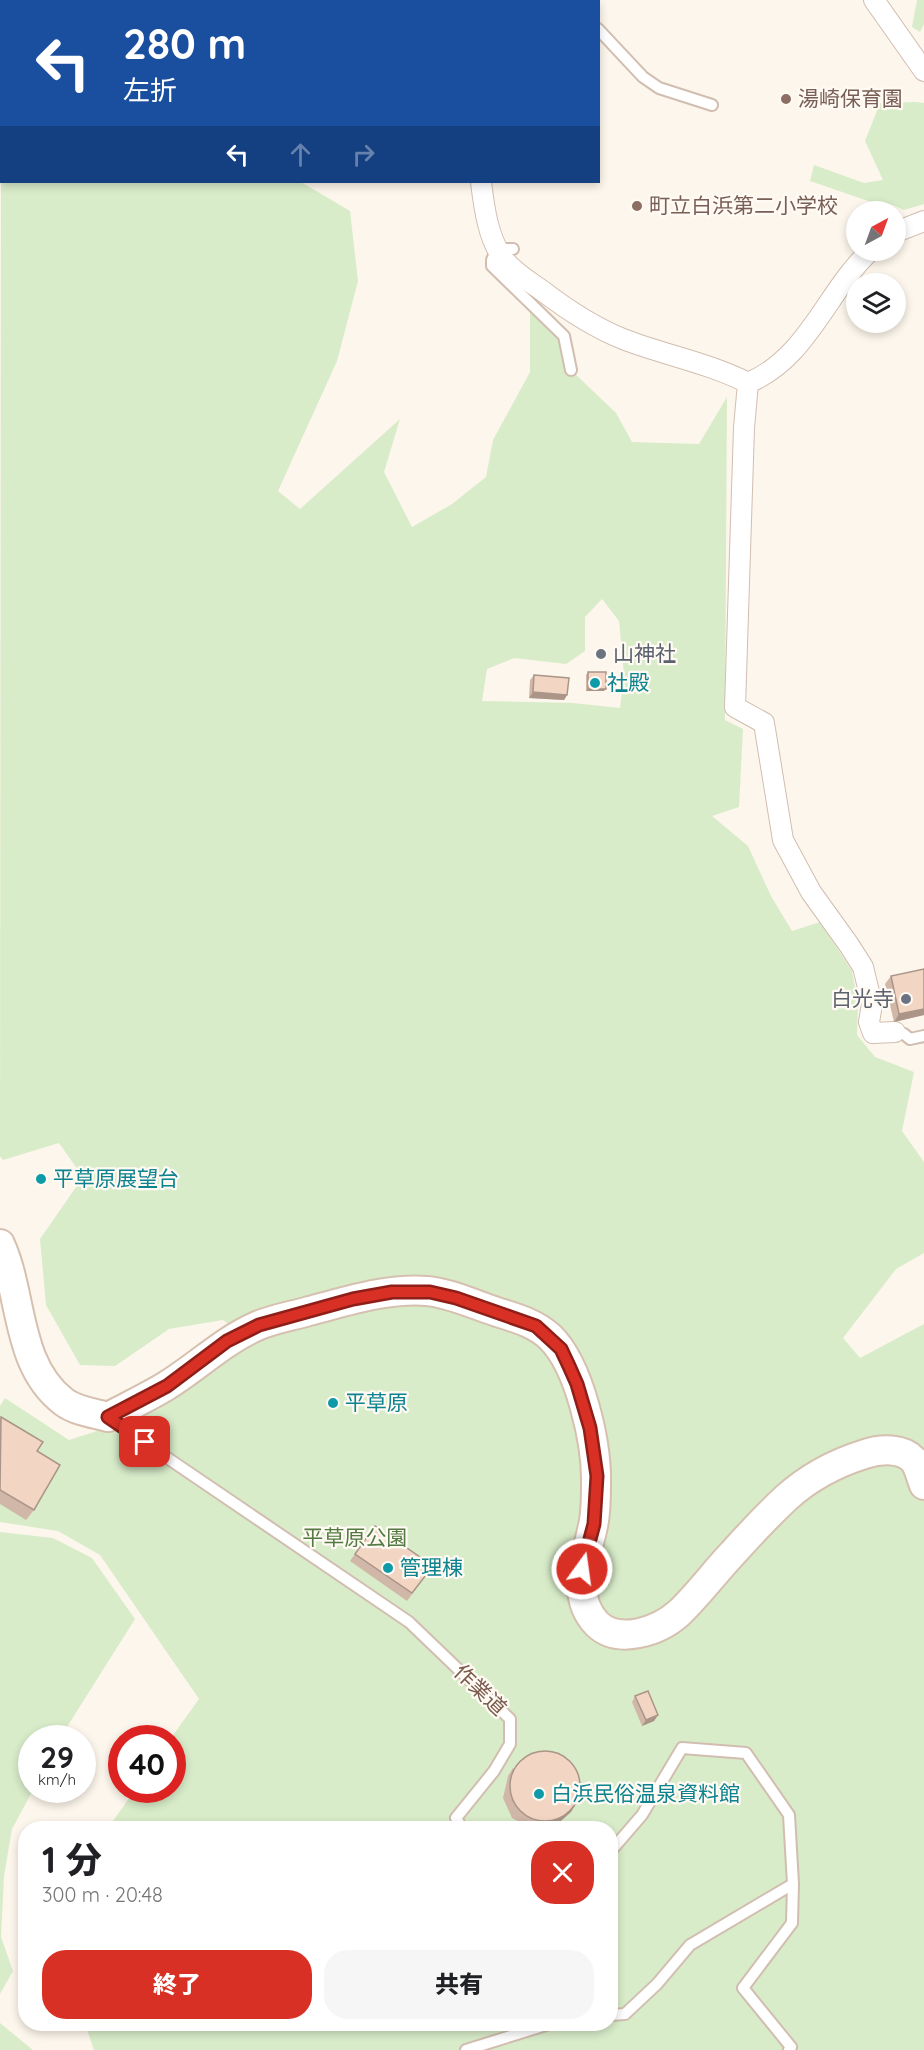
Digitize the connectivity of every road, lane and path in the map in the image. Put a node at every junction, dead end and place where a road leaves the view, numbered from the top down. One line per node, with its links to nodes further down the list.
1 (874, 0): 3 (street)
2 (600, 30): 4 (lane)
3 (924, 71)
4 (712, 105)
5 (481, 183): 8 (street)
6 (924, 221): 7 (street)
7 (906, 228)
8 (505, 249): 10 (lane); 11 (street)
9 (862, 261): 11 (street)
10 (571, 370)
11 (748, 383): 12 (street)
12 (895, 1032): 13 (lane)
13 (924, 1036)
14 (0, 1244): 15 (street)
15 (108, 1417): 16 (street); 17 (lane, 作業道)
16 (924, 1485)
17 (458, 1821)
18 (618, 1843): 19 (lane)
19 (793, 1884): 20 (lane); 23 (lane)
20 (618, 2014)
21 (527, 2031): 22 (lane)
22 (466, 2050)
23 (789, 2050)

